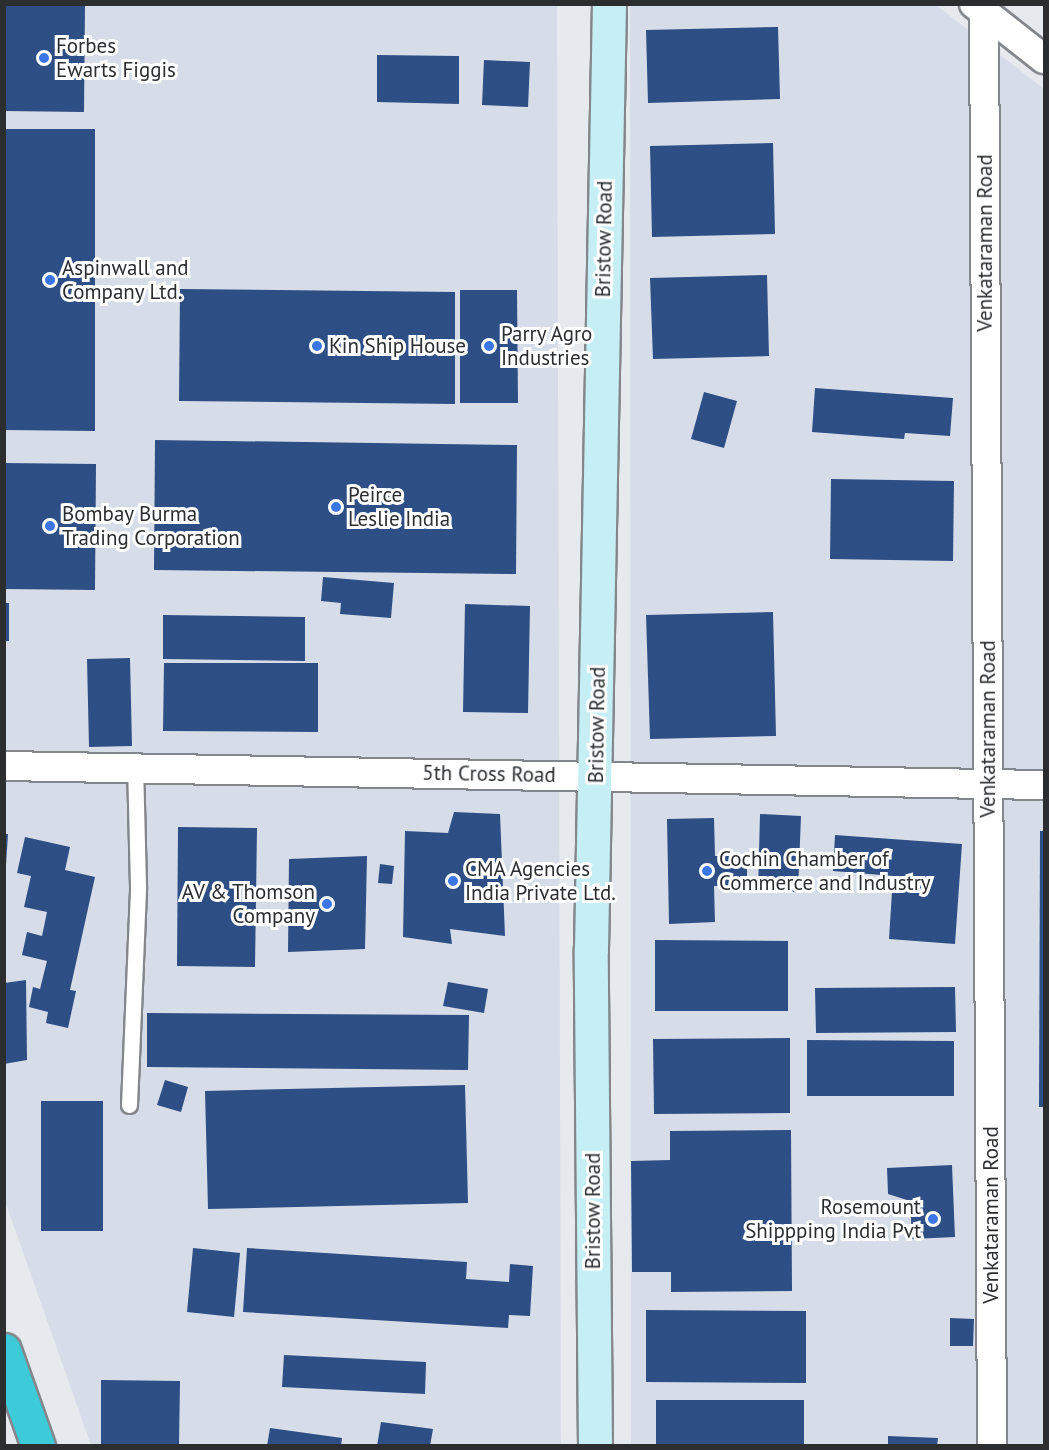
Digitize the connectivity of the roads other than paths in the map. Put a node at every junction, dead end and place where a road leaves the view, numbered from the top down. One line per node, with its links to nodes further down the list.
1 (609, 4): 6 (street, Bristow Road)
2 (979, 9): 3 (street); 7 (street, Venkataraman Road)
3 (1044, 59)
4 (4, 766): 5 (street, 5th Cross Road)
5 (135, 767): 6 (street, 5th Cross Road); 9 (lane)
6 (596, 776): 7 (street, 5th Cross Road); 12 (street, Bristow Road)
7 (988, 784): 8 (street, 5th Cross Road); 13 (street, Venkataraman Road)
8 (1044, 785)
9 (129, 1105)
10 (4, 1350): 11 (highway)
11 (38, 1446)
12 (595, 1446)
13 (992, 1446)

